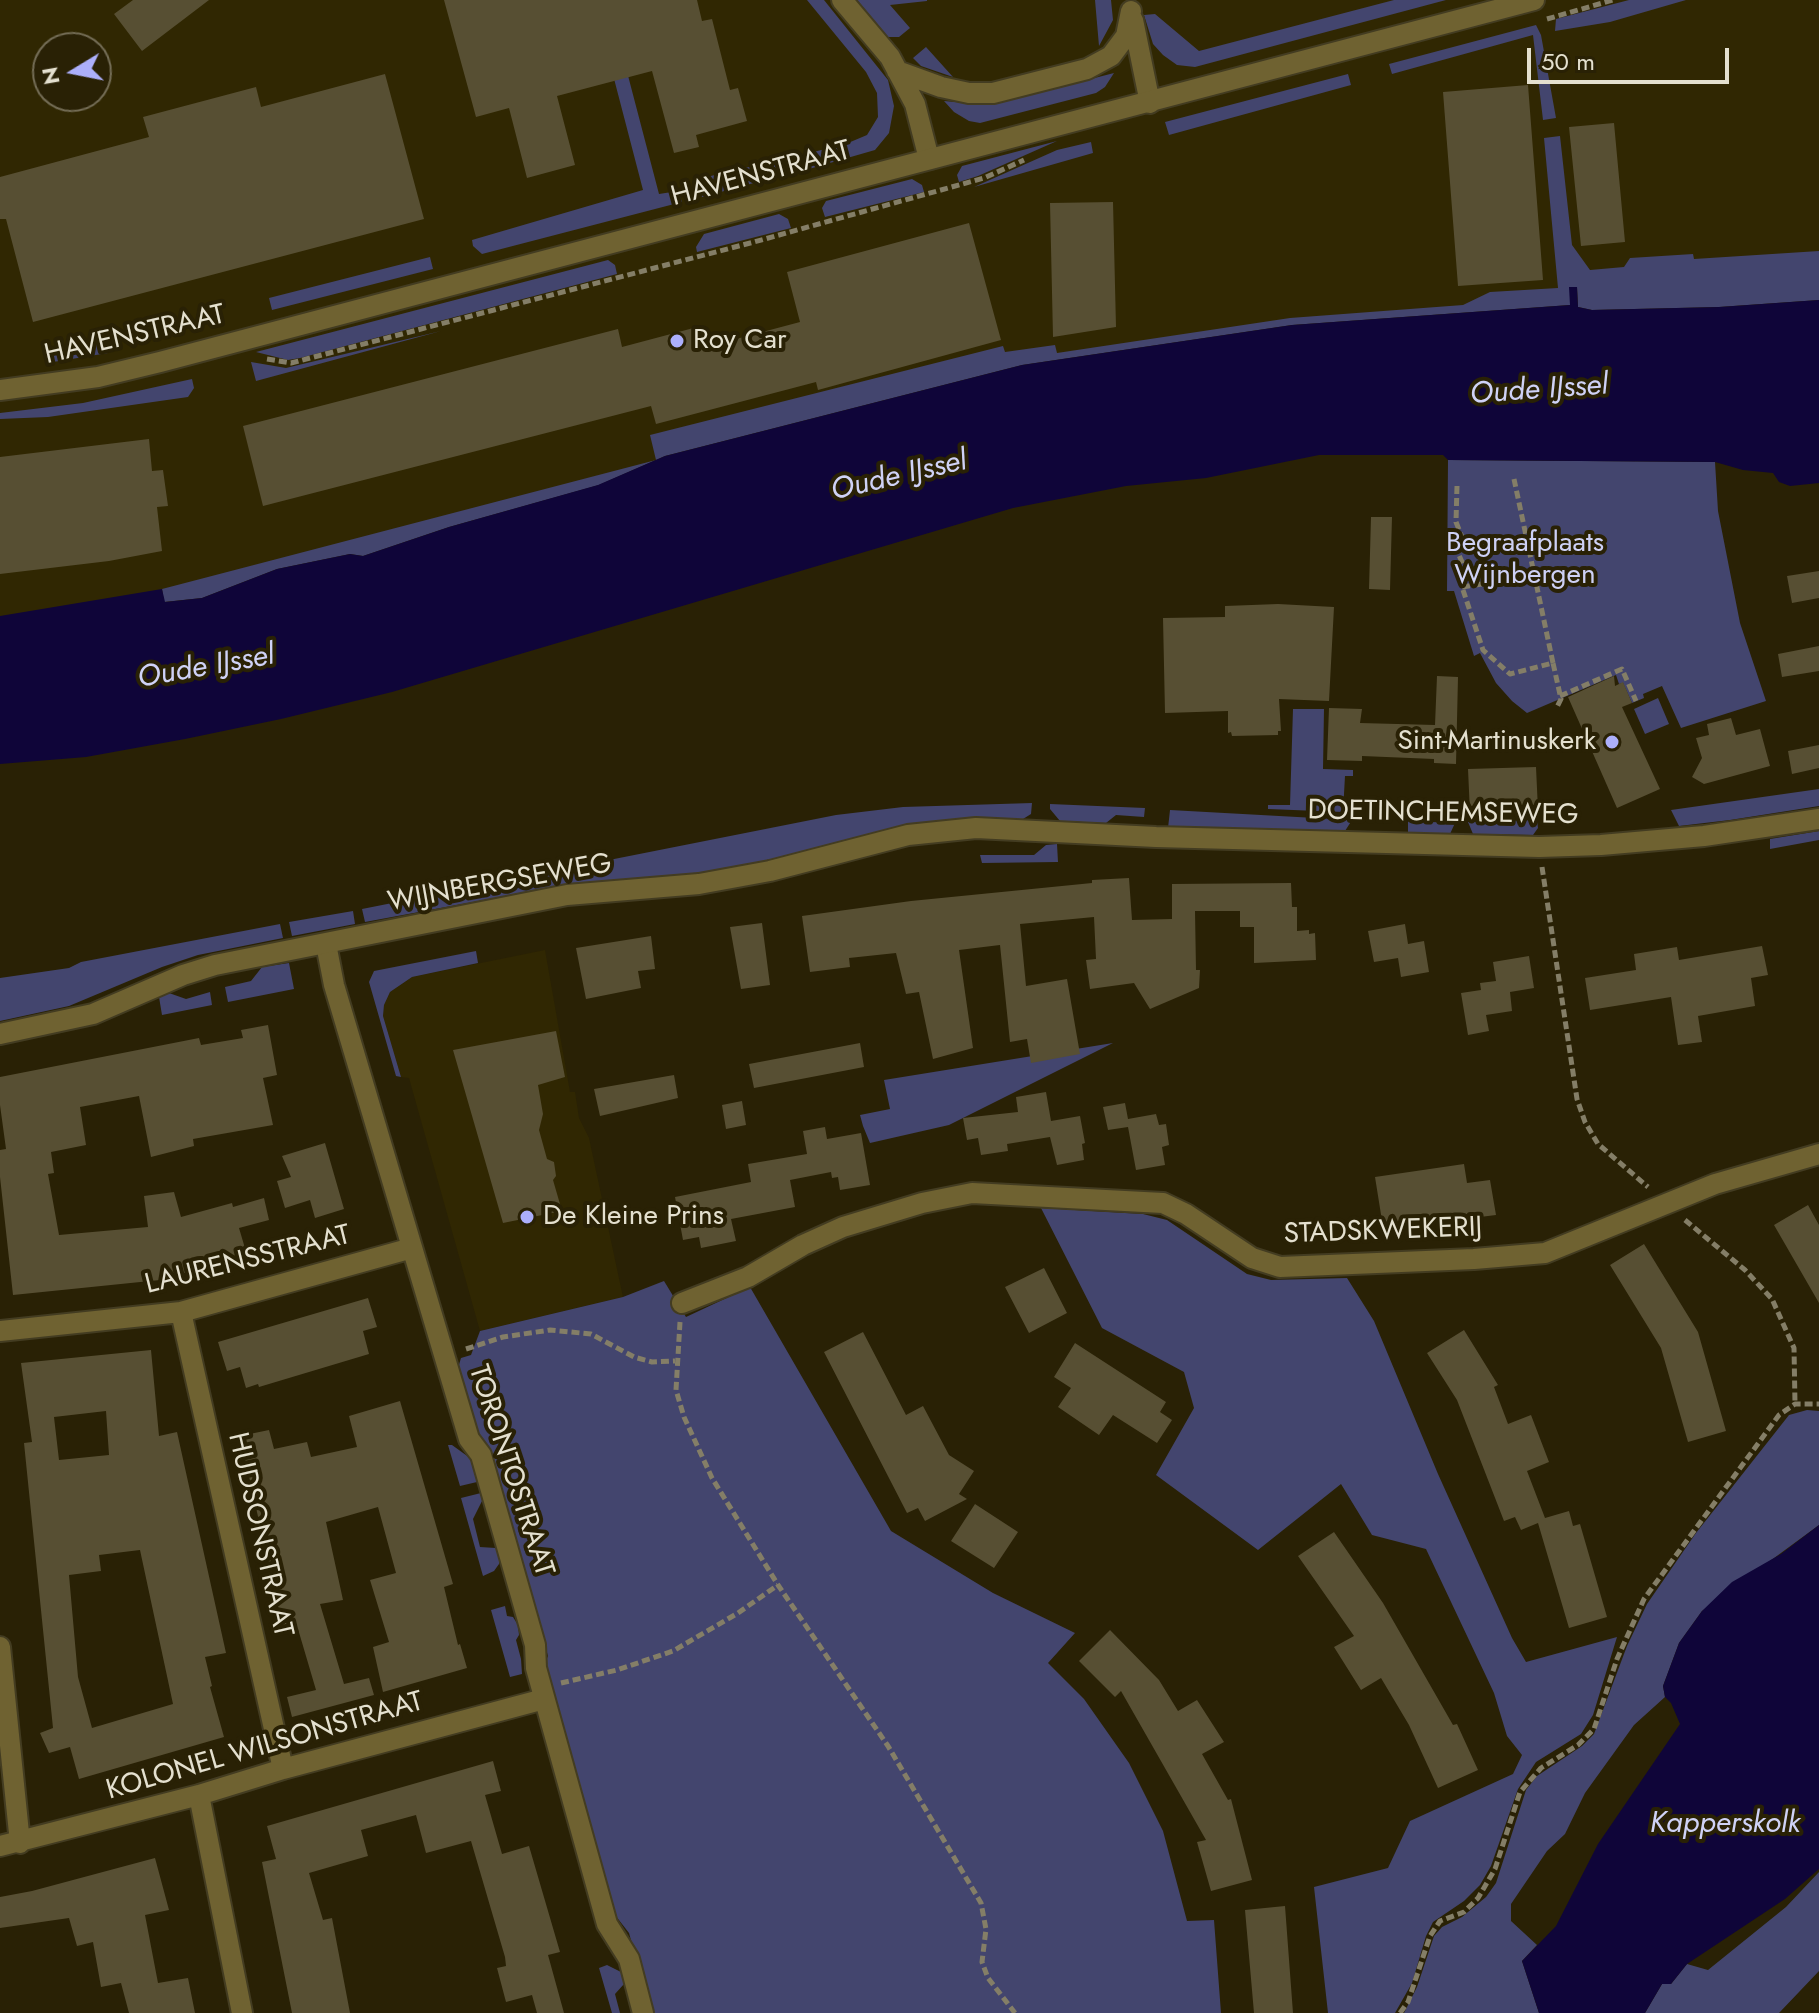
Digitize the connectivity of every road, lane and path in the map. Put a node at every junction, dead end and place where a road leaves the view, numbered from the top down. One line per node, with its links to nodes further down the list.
1 (842, 0): 4 (street)
2 (1534, 0): 5 (street, HAVENSTRAAT)
3 (1130, 6): 4 (street); 5 (street)
4 (897, 71): 6 (street)
5 (1150, 103): 6 (street, HAVENSTRAAT)
6 (929, 159): 9 (street, HAVENSTRAAT)
7 (778, 235): 8 (path, HAVENSTRAAT)
8 (255, 357)
9 (0, 390)
10 (1514, 479): 12 (path)
11 (1457, 486): 13 (path)
12 (1534, 576): 13 (path); 14 (path)
13 (1462, 587): 14 (path)
14 (1553, 663): 15 (path)
15 (1560, 696): 16 (path); 17 (path)
16 (1636, 701)
17 (1557, 707)
18 (1819, 819): 20 (street, DOETINCHEMSEWEG)
19 (1065, 833): 20 (street, DOETINCHEMSEWEG); 21 (street, WIJNBERGSEWEG)
20 (1539, 847): 24 (path)
21 (326, 944): 22 (street, WIJNBERGSEWEG); 25 (street, TORONTOSTRAAT)
22 (0, 1034)
23 (1819, 1154): 24 (street, STADSKWEKERIJ)
24 (1665, 1203): 26 (street, STADSKWEKERIJ); 31 (path)
25 (412, 1248): 27 (street, LAURENSSTRAAT); 29 (street, TORONTOSTRAAT)
26 (682, 1303): 30 (path)
27 (181, 1312): 28 (street, LAURENSSTRAAT); 36 (street, HUDSONSTRAAT)
28 (0, 1331)
29 (443, 1355): 30 (path); 35 (street, TORONTOSTRAAT)
30 (675, 1361): 33 (path)
31 (1795, 1404): 32 (path); 42 (path)
32 (1819, 1404)
33 (778, 1585): 35 (path); 41 (path)
34 (0, 1647): 38 (street)
35 (542, 1693): 36 (street, KOLONEL WILSONSTRAAT); 40 (street, TORONTOSTRAAT)
36 (283, 1769): 37 (street, KOLONEL WILSONSTRAAT)
37 (199, 1795): 38 (street, KOLONEL WILSONSTRAAT); 39 (street)
38 (10, 1844)
39 (242, 2013)
40 (643, 2013)
41 (1015, 2013)
42 (1400, 2013)

